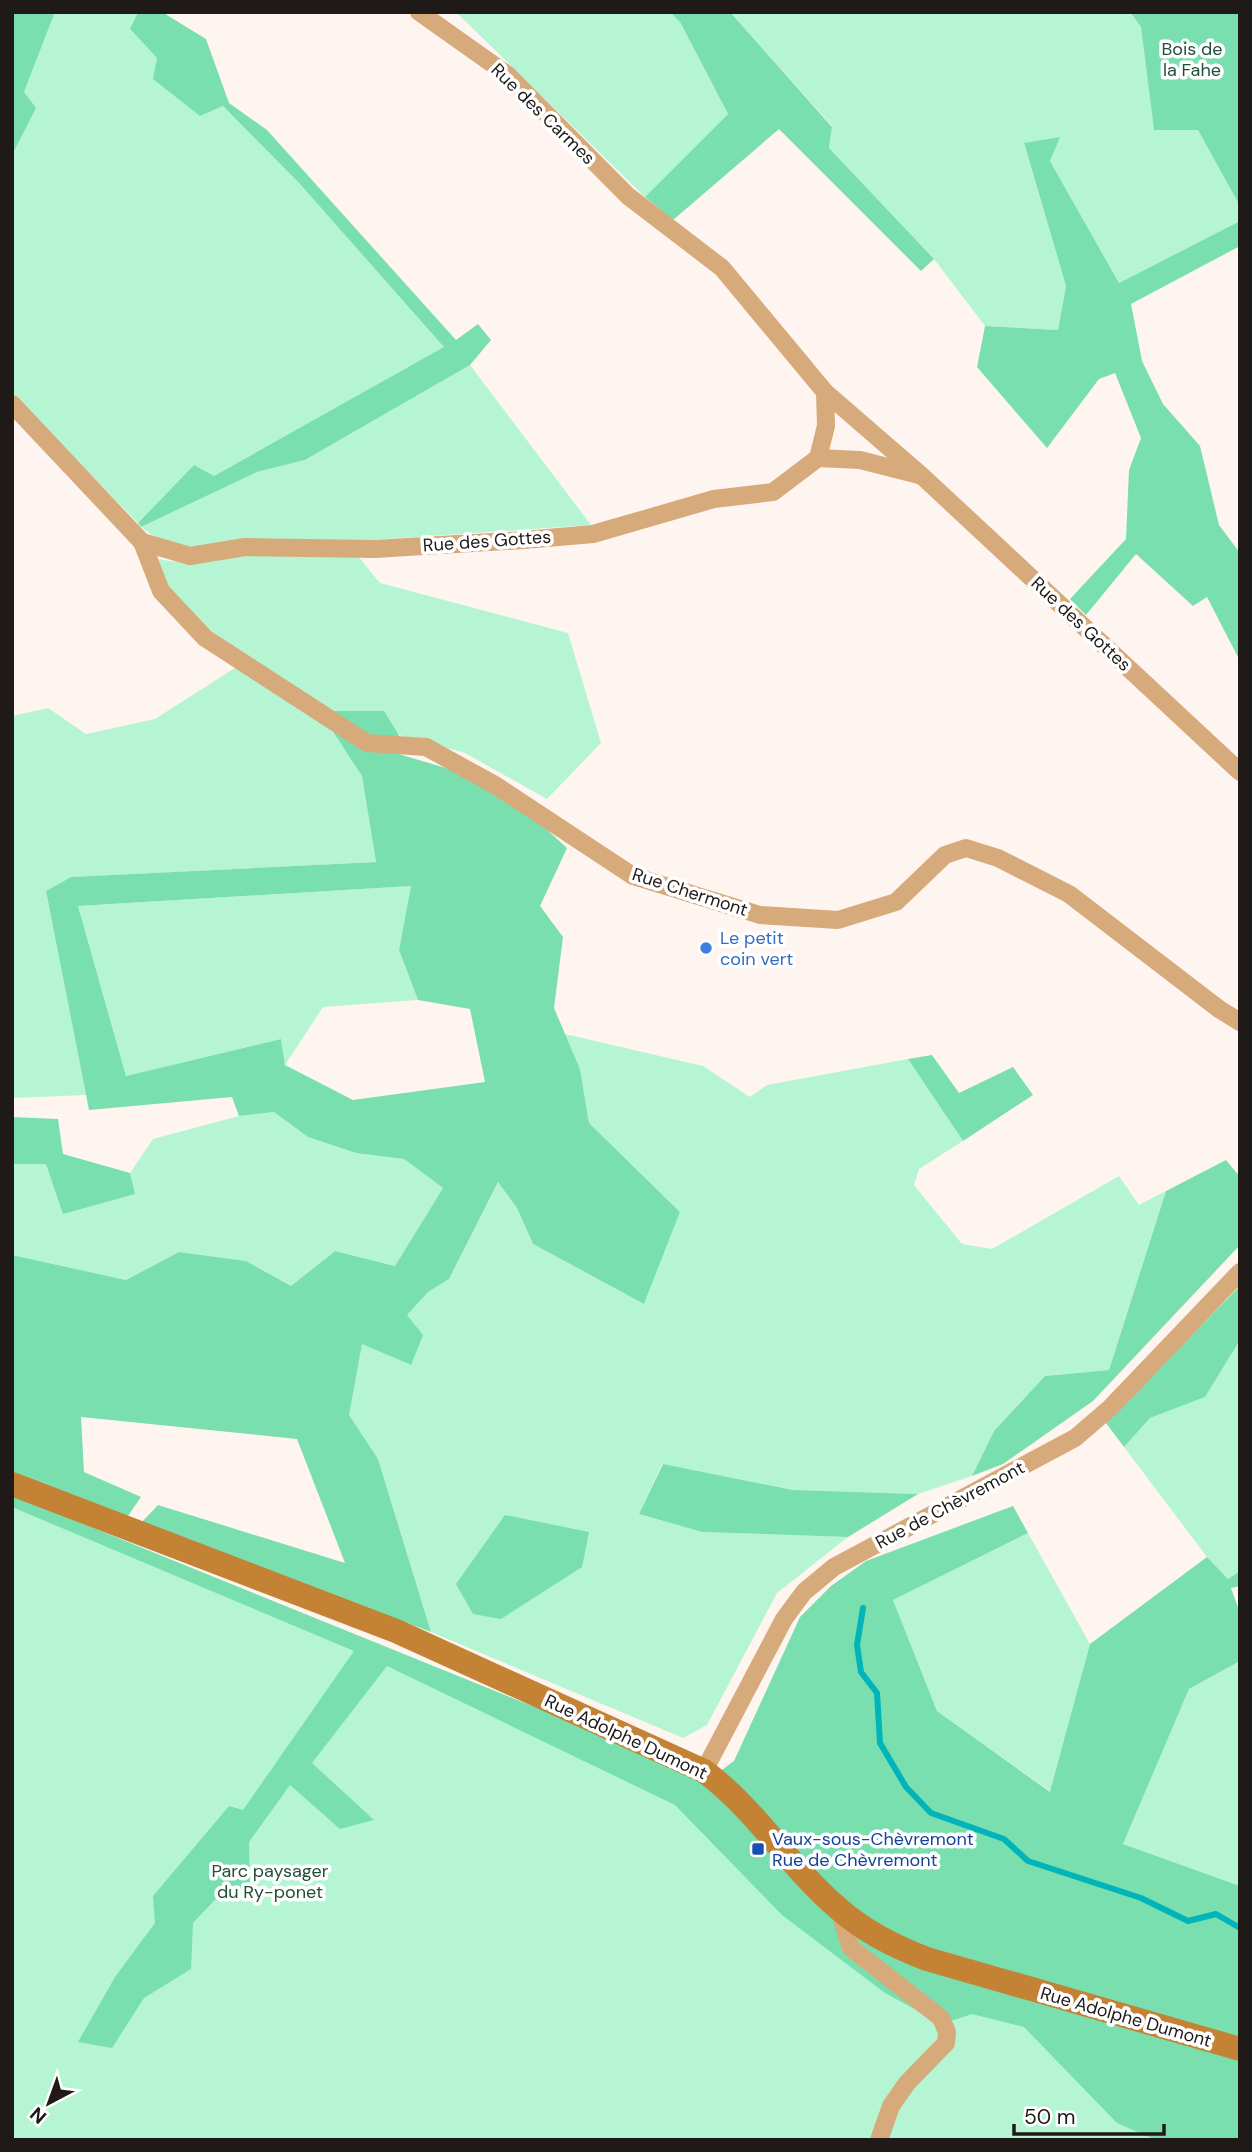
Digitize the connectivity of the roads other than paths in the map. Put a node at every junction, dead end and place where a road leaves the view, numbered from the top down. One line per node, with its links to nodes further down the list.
1 (419, 12): 2 (street, Rue des Carmes)
2 (628, 197): 3 (street, Rue des Gottes)
3 (825, 392): 5 (street); 6 (street, Rue des Gottes)
4 (12, 404): 7 (street)
5 (818, 458): 6 (street, Rue des Gottes); 7 (street, Rue des Gottes)
6 (922, 476): 8 (street, Rue des Gottes)
7 (142, 542): 9 (street, Rue Chermont)
8 (1240, 772)
9 (1240, 1021)
10 (1240, 1272): 12 (street, Rue de Chèvremont)
11 (12, 1485): 12 (main road, Rue Adolphe Dumont)
12 (704, 1771): 13 (main road, Rue Adolphe Dumont)
13 (839, 1910): 14 (main road, Rue Adolphe Dumont); 15 (street)
14 (1240, 2049)
15 (879, 2140)

